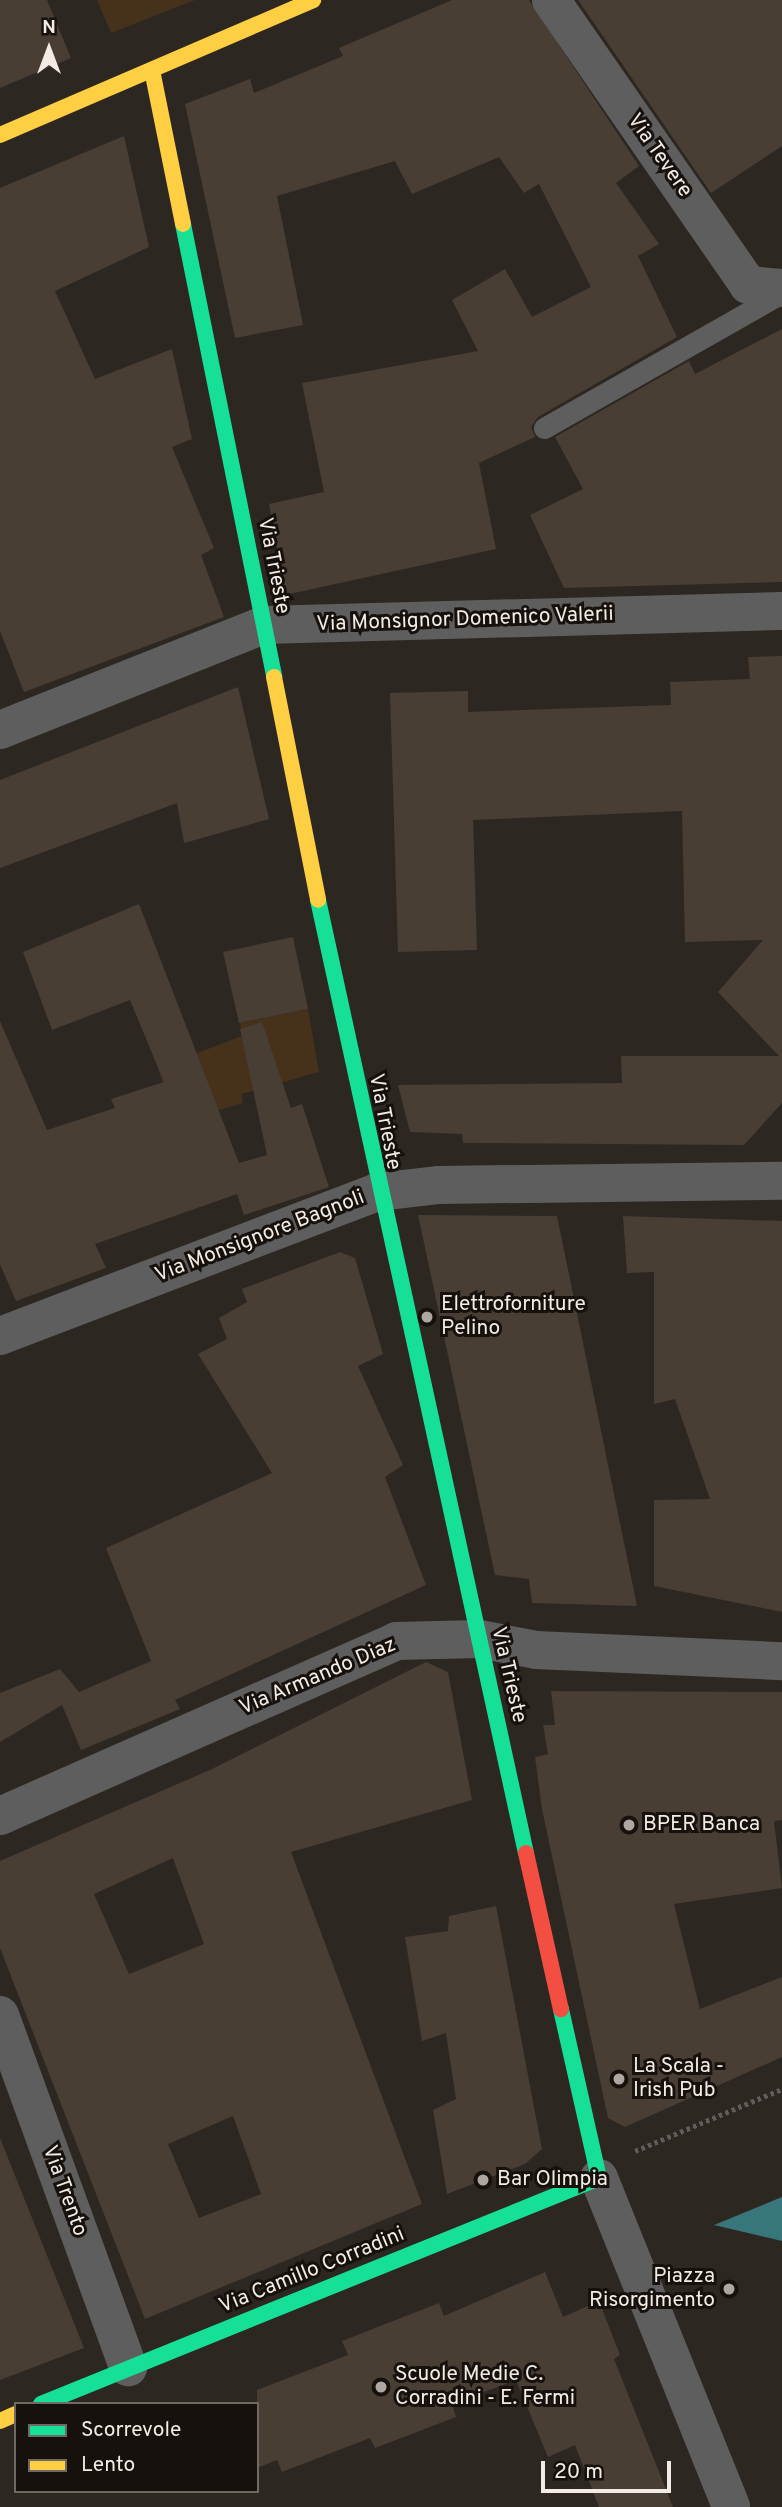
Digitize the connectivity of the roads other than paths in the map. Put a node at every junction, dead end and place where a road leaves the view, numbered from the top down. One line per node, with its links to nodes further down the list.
1 (313, 0): 3 (street)
2 (551, 0): 5 (street, Via Tevere)
3 (152, 70): 4 (street); 9 (street, Via Trieste)
4 (0, 135)
5 (782, 288)
6 (782, 293): 7 (lane)
7 (544, 428)
8 (782, 611): 9 (street, Via Monsignor Domenico Valerii)
9 (264, 625): 10 (street, Via Monsignor Domenico Valerii); 12 (street, Via Trieste)
10 (0, 730)
11 (782, 1181): 12 (street, Via Monsignore Bagnoli)
12 (377, 1192): 13 (street, Via Monsignore Bagnoli); 14 (street, Via Trieste)
13 (0, 1336)
14 (479, 1639): 15 (street, Via Armando Diaz); 16 (street, Via Armando Diaz); 18 (street, Via Trieste)
15 (782, 1661)
16 (0, 1816)
17 (0, 2015): 19 (street, Via Trento)
18 (610, 2168): 19 (street, Via Camillo Corradini); 21 (street)
19 (128, 2367): 20 (street, Via Camillo Corradini)
20 (46, 2402)
21 (731, 2507)

